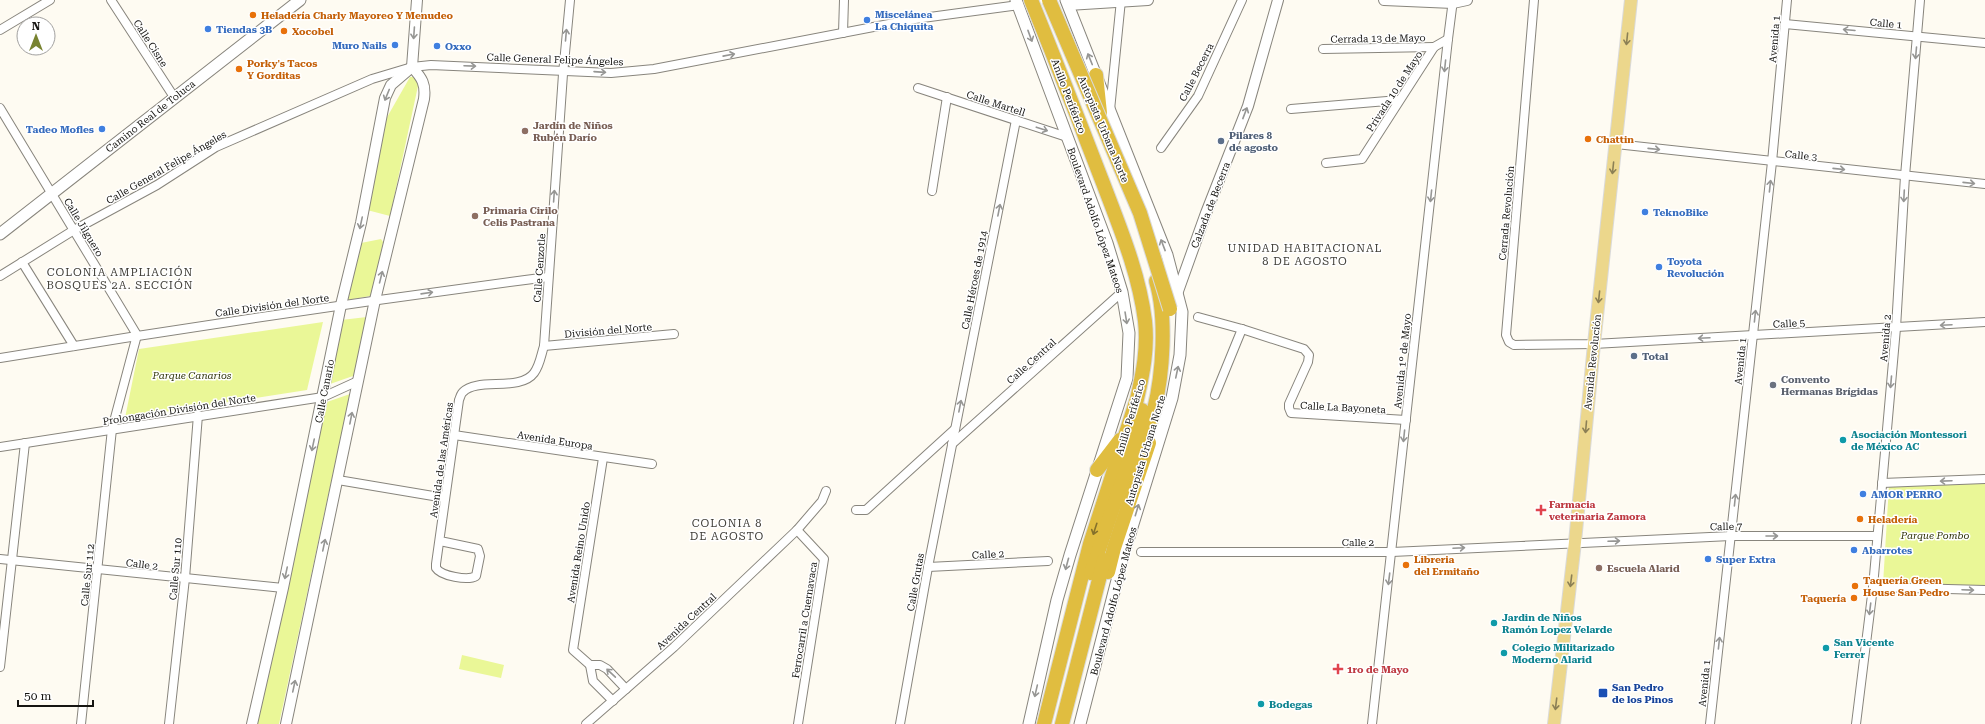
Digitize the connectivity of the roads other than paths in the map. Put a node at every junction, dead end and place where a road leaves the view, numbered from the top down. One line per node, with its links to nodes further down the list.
1 (50, 0): 24 (street)
2 (111, 0): 35 (street, Calle Cisne)
3 (417, 0): 31 (street, one-way to 31)
4 (570, 0): 32 (street, Calle Cenzotle, one-way to 4)
5 (844, 0): 25 (street)
6 (1041, 0): 122 (highway, Autopista Urbana Norte)
7 (1050, 0): 43 (highway, Autopista Urbana Norte, bridge)
8 (1055, 0): 40 (highway, Anillo Periférico)
9 (1148, 0): 18 (street)
10 (1242, 0): 45 (street, Calle Becerra)
11 (1278, 0): 58 (street, Calzada de Becerra, one-way to 11)
12 (1384, 0): 21 (street)
13 (1467, 0): 21 (street)
14 (1534, 0): 68 (street, Cerrada Revolución)
15 (1631, 0): 44 (main road, Avenida Revolución, one-way to 44)
16 (1787, 0): 23 (street, Avenida 1)
17 (1920, 0): 26 (street, Avenida 2)
18 (1121, 1): 22 (street); 40 (street)
19 (294, 2): 35 (main road, Camino Real de Toluca)
20 (1022, 2): 25 (street, Calle General Felipe Ángeles); 42 (main road, Boulevard Adolfo López Mateos, one-way to 42); 79 (highway, Anillo Periférico)
21 (1453, 2): 27 (street, Avenida 1º de Mayo)
22 (1067, 3): 33 (main road, one-way to 22)
23 (1785, 24): 26 (street, Calle 1, one-way to 23); 46 (street, Avenida 1)
24 (0, 30)
25 (843, 33): 32 (street, Calle General Felipe Ángeles, one-way to 25)
26 (1917, 36): 28 (street, Calle 1); 48 (street, Avenida 2, one-way to 48)
27 (1448, 39): 29 (street, Privada 10 de Mayo); 76 (street, Avenida 1º de Mayo, one-way to 76)
28 (1985, 43)
29 (1434, 46): 30 (street, Cerrada 13 de Mayo); 37 (street, Privada 10 de Mayo)
30 (1323, 49)
31 (412, 67): 32 (street, Calle General Felipe Ángeles, one-way to 32); 52 (street, Calle General Felipe Ángeles); 59 (street, one-way to 31); 60 (street, Calle Canario, one-way to 60)
32 (563, 70): 56 (street, Calle Cenzotle, one-way to 32)
33 (1096, 75): 40 (highway)
34 (918, 88): 36 (street, Calle Martell)
35 (174, 97): 51 (main road, Camino Real de Toluca)
36 (947, 98): 41 (street, Calle Martell); 50 (street)
37 (1399, 100): 39 (street); 47 (street, Privada 10 de Mayo)
38 (0, 108): 51 (street, Calle Jilguero)
39 (1291, 109)
40 (1105, 112): 43 (highway, Anillo Periférico); 58 (main road, Boulevard Adolfo López Mateos, one-way to 40)
41 (1016, 120): 42 (street, Calle Martell, one-way to 42); 78 (street, Calle Héroes de 1914, one-way to 41)
42 (1067, 137): 57 (main road, Boulevard Adolfo López Mateos)
43 (1110, 142): 123 (highway, Anillo Periférico); 124 (highway, Autopista Urbana Norte, bridge)
44 (1616, 144): 46 (street, Calle 3, one-way to 46); 68 (main road, Avenida Revolución, one-way to 68)
45 (1162, 148)
46 (1772, 162): 48 (street, Calle 3, one-way to 48); 67 (street, Avenida 1, one-way to 46)
47 (1326, 163)
48 (1905, 176): 49 (street, Calle 3, one-way to 49); 63 (street, Avenida 2, one-way to 63)
49 (1985, 184)
50 (932, 191)
51 (52, 194): 52 (street, Calle Jilguero); 53 (main road, Camino Real de Toluca)
52 (74, 230): 54 (street, Calle General Felipe Ángeles); 66 (street, Calle Jilguero)
53 (0, 234)
54 (22, 262): 55 (street, Calle General Felipe Ángeles); 69 (street)
55 (0, 276)
56 (548, 277): 59 (street, Calle División del Norte, one-way to 56); 70 (street, Calle Cenzotle)
57 (1122, 292): 82 (street, Calle Central); 86 (main road, Boulevard Adolfo López Mateos, one-way to 86)
58 (1177, 294): 125 (main road, Boulevard Adolfo López Mateos, one-way to 58)
59 (375, 300): 60 (street, Calle División del Norte); 72 (street)
60 (341, 305): 66 (street, Calle División del Norte); 74 (street, Calle Canario)
61 (1198, 317): 64 (street, Calle La Bayoneta)
62 (1985, 322): 63 (street, Calle 5, one-way to 63)
63 (1896, 328): 67 (street, Calle 5); 89 (street, Avenida 2, one-way to 89)
64 (1242, 329): 73 (street); 76 (street, Calle La Bayoneta)
65 (674, 334): 70 (street, División del Norte)
66 (137, 335): 69 (street, Calle División del Norte); 77 (street)
67 (1753, 335): 68 (street, Calle 5, one-way to 68); 94 (street, Avenida 1, one-way to 67)
68 (1594, 344): 97 (main road, Avenida Revolución, one-way to 97)
69 (74, 346): 71 (street, Calle División del Norte)
70 (544, 346): 80 (street, Avenida de las Américas)
71 (0, 358)
72 (358, 381): 74 (street, Prolongación División del Norte); 88 (street, one-way to 72)
73 (1215, 395)
74 (323, 397): 75 (street, Prolongación División del Norte); 107 (street, Calle Canario, one-way to 107)
75 (198, 415): 77 (street, Prolongación División del Norte); 105 (street, Calle Sur 110)
76 (1406, 420): 99 (street, Avenida 1º de Mayo, one-way to 99)
77 (112, 429): 81 (street, Prolongación División del Norte); 104 (street, Calle Sur 112)
78 (955, 429): 82 (street, Calle Héroes de 1914); 92 (street)
79 (1126, 432): 86 (highway); 121 (highway, Anillo Periférico, one-way to 121)
80 (454, 435): 84 (street, Avenida Europa); 91 (street, Avenida de las Américas)
81 (25, 443): 83 (street, Prolongación División del Norte); 101 (street)
82 (952, 444): 103 (street, Calle Grutas)
83 (0, 447)
84 (603, 458): 85 (street, Avenida Europa); 109 (street, Avenida Reino Unido)
85 (652, 464)
86 (1097, 470): 120 (main road, Boulevard Adolfo López Mateos, one-way to 120)
87 (1985, 479): 89 (street, one-way to 89)
88 (338, 480): 91 (street); 117 (street, one-way to 88)
89 (1882, 483): 95 (street, Avenida 2)
90 (826, 491): 93 (street, Avenida Central)
91 (445, 498): 96 (street, Avenida de las Américas)
92 (856, 510)
93 (797, 530): 111 (street, Avenida Central); 118 (street, Ferrocarril a Cuernavaca)
94 (1731, 536): 95 (street, Calle 7, one-way to 95); 97 (street, Calle 7, one-way to 94); 128 (street, Avenida 1, one-way to 94)
95 (1877, 536): 106 (street, Avenida 2)
96 (440, 541): 96 (street, Avenida de las Américas)
97 (1575, 542): 99 (street, Calle 2, one-way to 97); 127 (main road, Avenida Revolución, one-way to 127)
98 (1141, 552): 99 (street, Calle 2)
99 (1392, 552): 126 (street, Avenida 1º de Mayo, one-way to 126)
100 (0, 559): 101 (street, Calle 2)
101 (13, 560): 104 (street, Calle 2); 110 (street)
102 (1048, 561): 103 (street, Calle 2)
103 (928, 567): 119 (street, Calle Grutas)
104 (97, 568): 105 (street, Calle 2); 114 (street, Calle Sur 112)
105 (185, 578): 107 (street, Calle 2); 115 (street, Calle Sur 110)
106 (1873, 587): 108 (street, one-way to 108); 129 (street, Avenida 2, one-way to 129)
107 (283, 588): 116 (street, Calle Canario)
108 (1985, 590)
109 (590, 665): 111 (street, one-way to 109); 112 (street)
110 (0, 667)
111 (626, 689): 112 (street, Avenida Central)
112 (613, 701): 113 (street, Avenida Central)
113 (590, 723)
114 (81, 724)
115 (170, 724)
116 (252, 724)
117 (286, 724)
118 (798, 724)
119 (900, 724)
120 (1029, 724)
121 (1044, 724)
122 (1049, 724)
123 (1062, 724)
124 (1071, 724)
125 (1080, 724)
126 (1372, 724)
127 (1554, 724)
128 (1710, 724)
129 (1856, 724)

